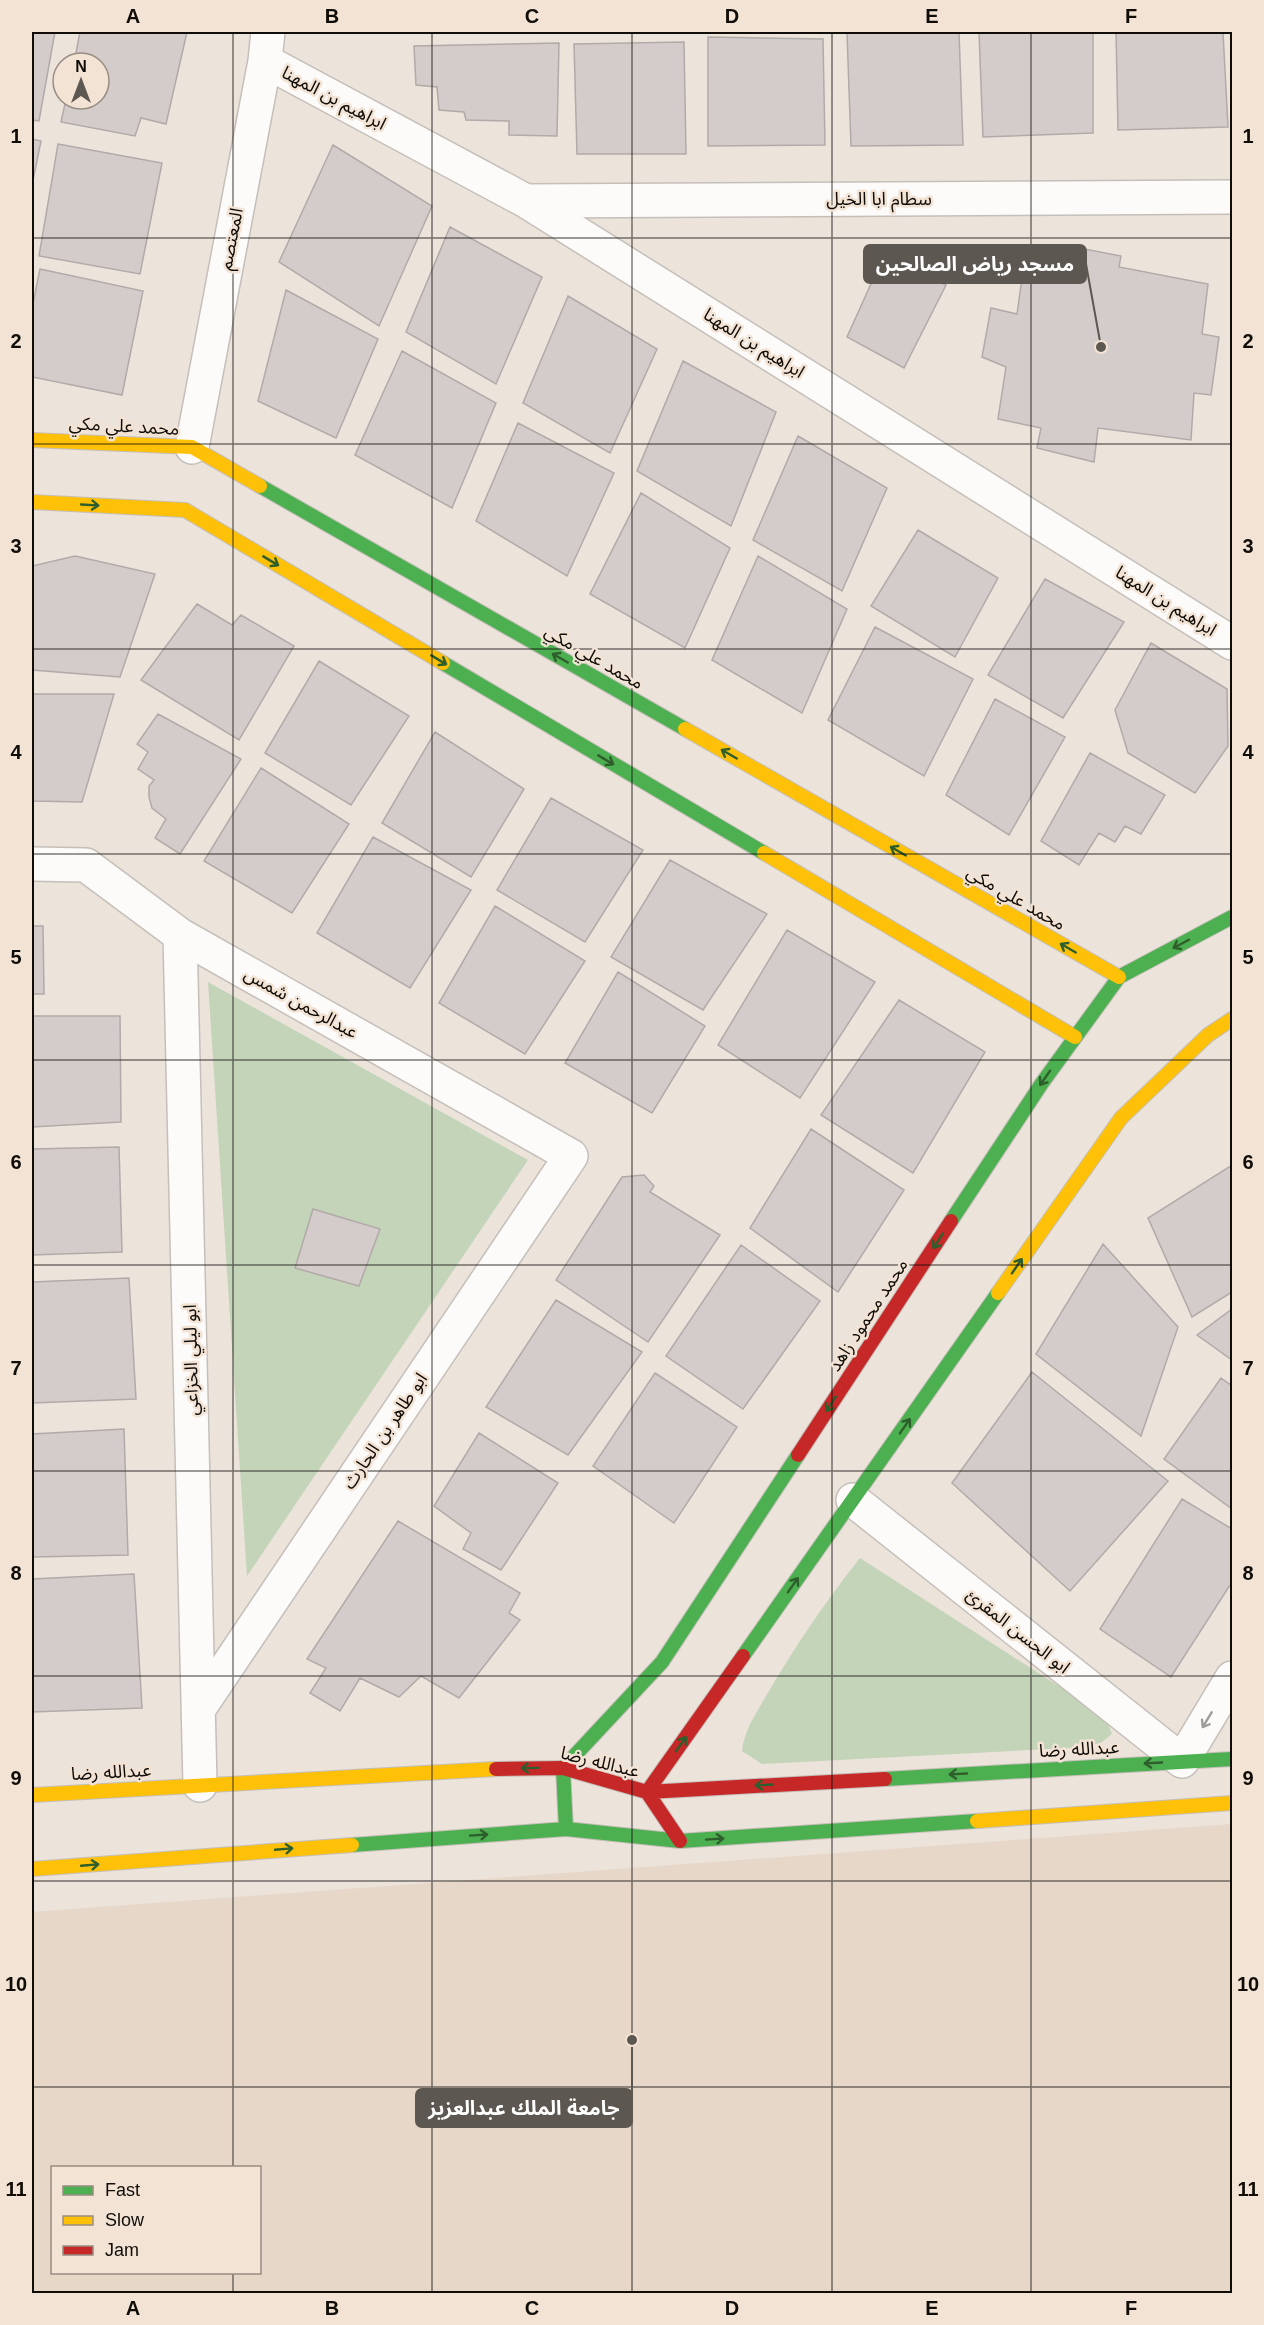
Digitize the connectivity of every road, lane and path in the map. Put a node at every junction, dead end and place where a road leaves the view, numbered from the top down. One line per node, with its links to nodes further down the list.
1 (266, 46): 3 (street, ابراهيم بن المهنا); 5 (street, المعتصم)
2 (1233, 197): 3 (street, سطام ابا الخيل)
3 (526, 201): 7 (street, ابراهيم بن المهنا)
4 (32, 440): 5 (street, محمد علي مكي)
5 (192, 447): 11 (street, محمد علي مكي, one-way to 5)
6 (32, 502): 13 (street, one-way to 13)
7 (1233, 643)
8 (32, 864): 10 (street, عبدالرحمن شمس)
9 (1233, 917): 11 (street, محمد محمود زاهد, one-way to 11)
10 (180, 934): 14 (street, عبدالرحمن شمس); 17 (street, ابو ليلي الخزاعي)
11 (1119, 977): 13 (street, محمد محمود زاهد)
12 (1233, 1018): 15 (street, one-way to 12)
13 (1075, 1037): 20 (street, محمد محمود زاهد, one-way to 20)
14 (571, 1156): 17 (street, ابو طاهر بن الحارث)
15 (853, 1500): 19 (street, ابو الحسن المقرئ); 22 (street, one-way to 15)
16 (1233, 1678): 19 (street, one-way to 19)
17 (200, 1707): 21 (street, ابو ليلي الخزاعي)
18 (1233, 1759): 19 (street, عبدالله رضا)
19 (1182, 1761): 22 (street, عبدالله رضا, one-way to 22)
20 (563, 1767): 21 (street, عبدالله رضا, one-way to 21); 22 (street, عبدالله رضا); 25 (street)
21 (200, 1785): 23 (street, عبدالله رضا)
22 (647, 1792): 26 (street)
23 (32, 1795)
24 (1233, 1803): 26 (street, one-way to 24)
25 (566, 1829): 26 (street); 27 (street, one-way to 25)
26 (680, 1841)
27 (32, 1869)

